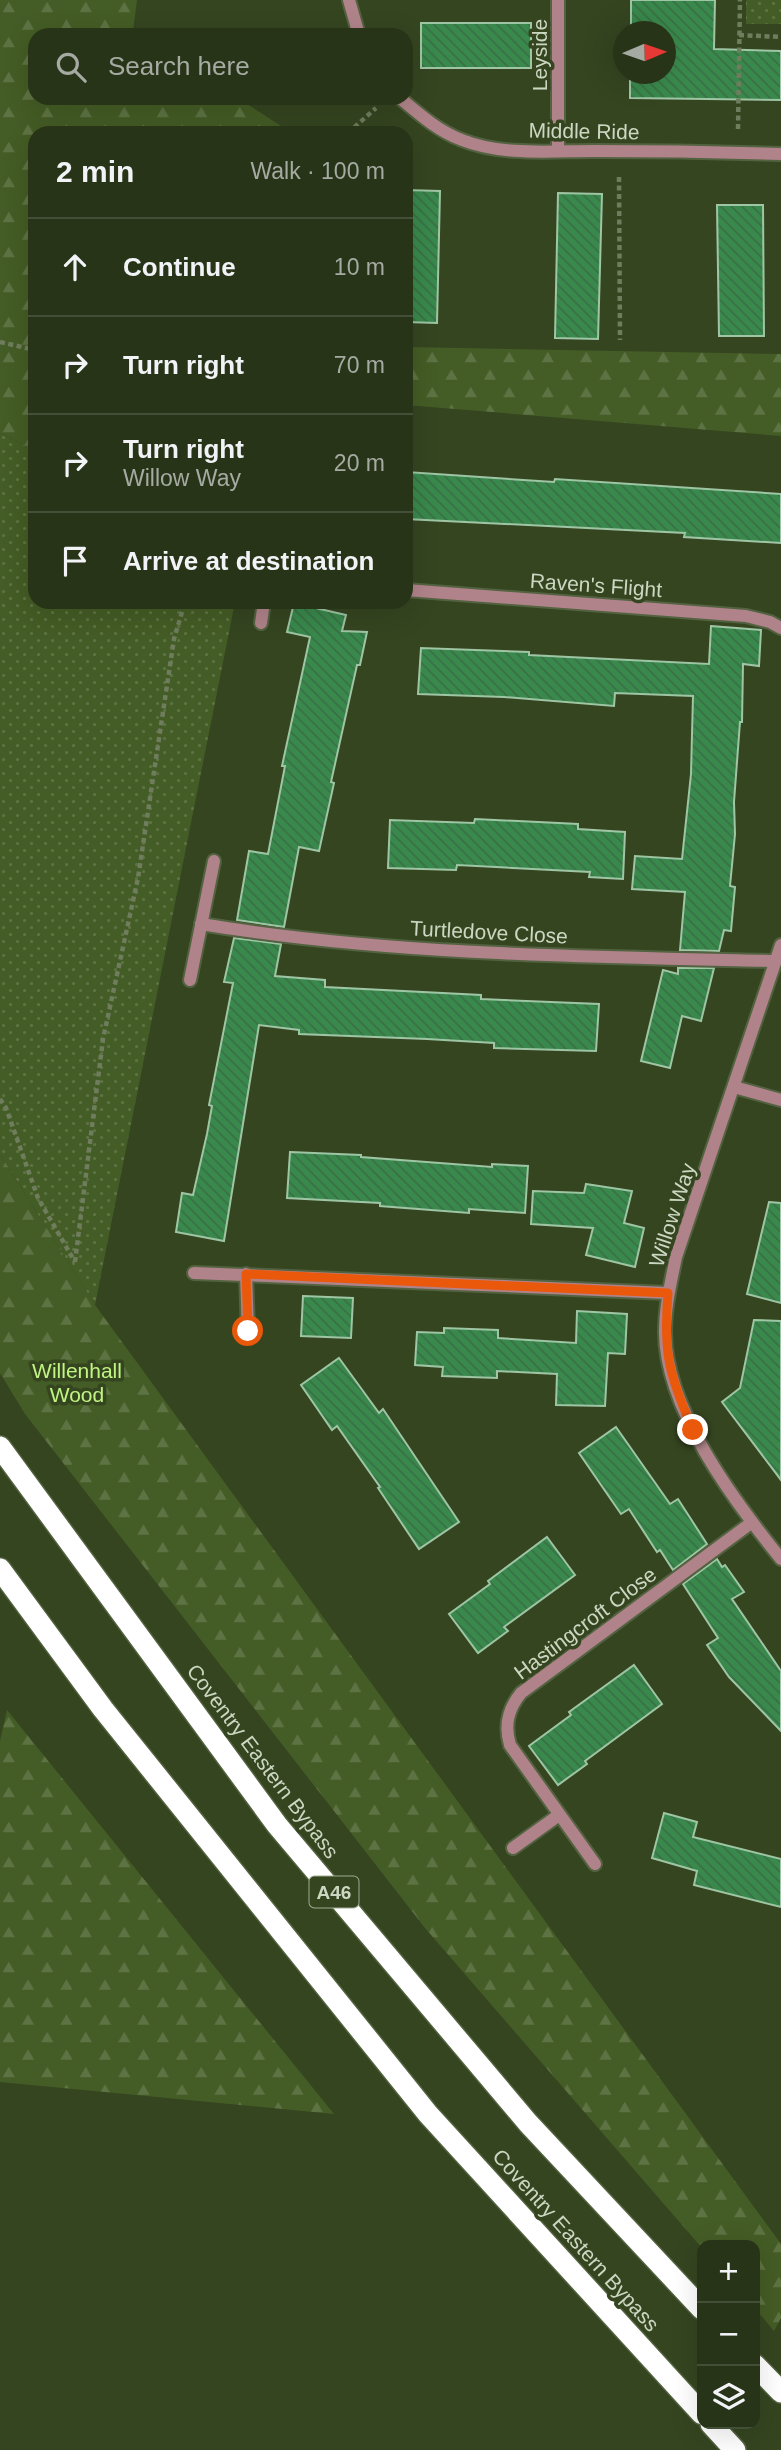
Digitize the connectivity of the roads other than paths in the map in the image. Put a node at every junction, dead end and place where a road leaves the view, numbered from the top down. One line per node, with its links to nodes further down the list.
1 (349, 0): 3 (street)
2 (558, 0): 5 (street, Leyside)
3 (357, 28)
4 (408, 105): 5 (street, Middle Ride)
5 (558, 151): 6 (street, Middle Ride)
6 (781, 154)
7 (413, 591): 10 (street, Raven's Flight)
8 (263, 609): 9 (street)
9 (261, 623)
10 (781, 628)
11 (214, 861): 12 (street)
12 (201, 924): 14 (street, Turtledove Close); 15 (street)
13 (781, 945): 14 (street, Willow Way)
14 (776, 961): 16 (street, Willow Way)
15 (190, 980)
16 (734, 1087): 17 (street); 20 (street, Willow Way)
17 (781, 1100)
18 (194, 1273): 19 (street)
19 (246, 1274): 20 (street); 21 (street)
20 (668, 1293): 23 (street, Willow Way)
21 (248, 1331)
22 (0, 1447): 29 (highway, Coventry Eastern Bypass / A46)
23 (751, 1522): 24 (street, Willow Way); 26 (street, Hastingcroft Close)
24 (781, 1559)
25 (0, 1569): 32 (highway, Coventry Eastern Bypass)
26 (559, 1815): 27 (street); 28 (street, Hastingcroft Close)
27 (513, 1848)
28 (595, 1864)
29 (697, 2304)
30 (757, 2366): 31 (highway)
31 (781, 2392)
32 (697, 2409)
33 (716, 2429): 34 (highway)
34 (735, 2450)

